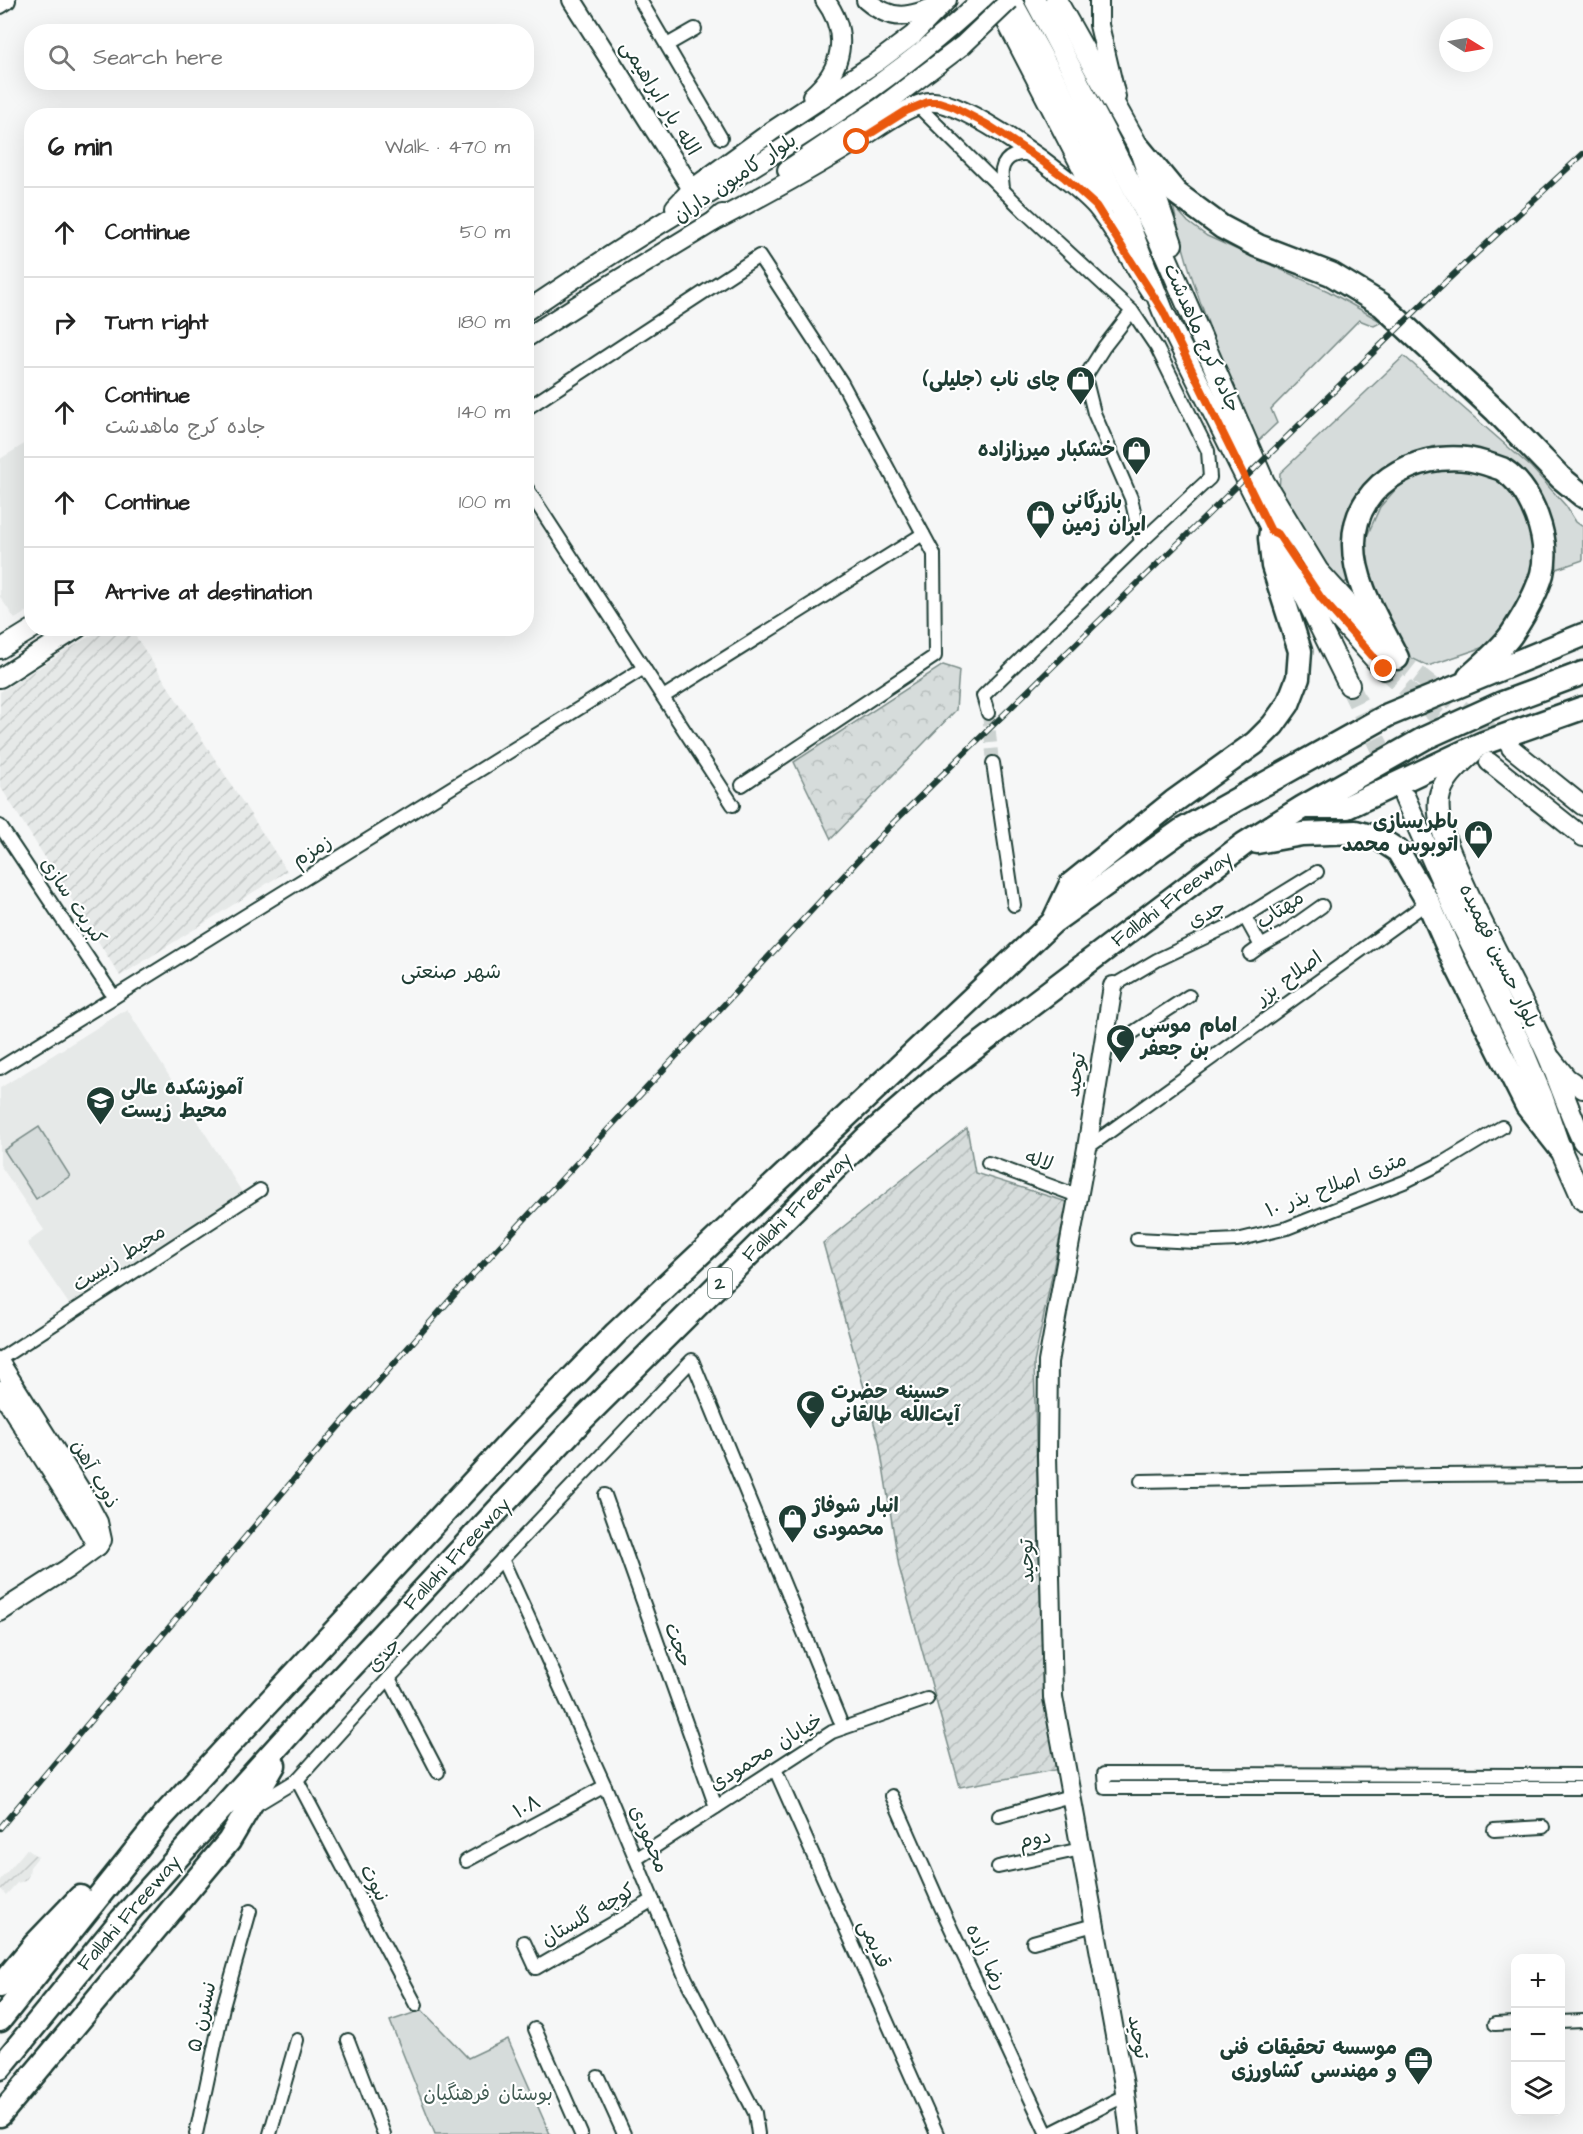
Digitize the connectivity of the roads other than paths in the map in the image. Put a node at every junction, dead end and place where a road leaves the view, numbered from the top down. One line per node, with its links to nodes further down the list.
1 (6, 0): 13 (main road)
2 (572, 0): 22 (main road, الله یار ابراهیمی)
3 (640, 0): 15 (street)
4 (825, 0): 18 (main road)
5 (866, 0): 12 (main road)
6 (981, 0): 25 (main road, بلوار کامیون داران)
7 (995, 0): 26 (main road)
8 (1011, 0): 24 (main road, بلوار کامیون داران, bridge); 29 (main road, جاده کرج ماهدشت)
9 (1035, 0): 31 (main road, جاده کرج ماهدشت)
10 (1056, 0): 17 (main road)
11 (1099, 0): 17 (main road)
12 (946, 1): 18 (main road)
13 (0, 4)
14 (695, 28): 15 (street)
15 (667, 45): 19 (street)
16 (918, 106): 21 (main road); 23 (street); 24 (main road)
17 (1120, 114): 20 (main road)
18 (772, 131): 22 (main road)
19 (720, 138)
20 (1139, 148): 31 (main road); 33 (highway)
21 (1035, 156): 23 (street); 26 (main road)
22 (692, 189): 25 (main road)
23 (1003, 190): 28 (street)
24 (713, 222): 30 (main road, بلوار کامیون داران)
25 (647, 232): 27 (main road, بلوار کامیون داران)
26 (1116, 236): 29 (main road)
27 (534, 306)
28 (1132, 311): 37 (street); 37 (street)
29 (1163, 311): 35 (main road, جاده کرج ماهدشت)
30 (534, 333)
31 (1206, 346): 42 (main road, جاده کرج ماهدشت)
32 (534, 404): 36 (street)
33 (1583, 496)
34 (534, 500): 43 (street)
35 (1271, 531): 42 (main road); 46 (main road, جاده کرج ماهدشت); 67 (highway)
36 (923, 534): 48 (street); 54 (street)
37 (1141, 542): 50 (street)
38 (24, 634): 41 (main road)
39 (1583, 635): 47 (highway, Fallahi Freeway / 2)
40 (66, 636): 45 (main road)
41 (0, 649)
42 (1390, 663): 47 (highway)
43 (644, 668): 48 (street); 70 (street, زمزم)
44 (1583, 674): 58 (highway, Fallahi Freeway / 2)
45 (0, 678)
46 (1349, 685)
47 (1460, 686): 67 (highway, Fallahi Freeway / 2)
48 (663, 697): 56 (street)
49 (1583, 708): 52 (highway)
50 (988, 713)
51 (1511, 748): 57 (main road)
52 (1485, 753): 58 (highway); 60 (main road); 72 (main road, بلوار حسین فهمیده)
53 (993, 763): 64 (street)
54 (742, 785)
55 (1405, 798): 78 (main road, بلوار حسین فهمیده)
56 (733, 805)
57 (1583, 806)
58 (1303, 807): 61 (highway, Fallahi Freeway / 2)
59 (0, 826): 70 (street, کبریت سازی)
60 (1583, 837)
61 (1244, 844): 63 (highway); 94 (highway, Fallahi Freeway / 2)
62 (1317, 872): 66 (street, جدی)
63 (1428, 902): 77 (street, اصلاح بزر); 78 (highway)
64 (1014, 906)
65 (1322, 906): 66 (street, مهتاب)
66 (1245, 917): 68 (street, جدی)
67 (1053, 922): 113 (highway, Fallahi Freeway / 2)
68 (1113, 986): 71 (main road, توحید)
69 (1189, 996): 71 (street)
70 (114, 997): 73 (street, زمزم)
71 (1103, 1052): 77 (main road, توحید)
72 (1547, 1054): 74 (main road); 76 (main road, بلوار حسین فهمیده)
73 (0, 1068)
74 (1583, 1089)
75 (1502, 1127): 83 (street, ۱۰ متری اصلاح بذر)
76 (1583, 1141)
77 (1087, 1148): 81 (main road, توحید)
78 (1560, 1148): 82 (main road, بلوار حسین فهمیده)
79 (988, 1163): 81 (street, لاله)
80 (260, 1190): 84 (street, محیط زیست)
81 (1078, 1196): 103 (main road, توحید)
82 (1583, 1200)
83 (1137, 1239)
84 (0, 1361): 89 (main road, ذوب آهن)
85 (0, 1390): 89 (main road, ذوب آهن)
86 (1583, 1474): 87 (street)
87 (1141, 1481)
88 (604, 1495): 104 (street, حجت)
89 (98, 1546): 91 (main road)
90 (502, 1559): 92 (street, جدی); 95 (street, جدی); 100 (street, محمودی)
91 (0, 1612)
92 (389, 1678): 97 (street); 99 (street, جدی)
93 (927, 1699): 95 (street, خیابان محمودی)
94 (300, 1722): 105 (highway); 129 (highway, Fallahi Freeway / 2)
95 (843, 1728): 96 (street, خیابان محمودی)
96 (775, 1769): 104 (street, خیابان محمودی); 139 (street, قدیمی)
97 (438, 1772)
98 (1583, 1775): 101 (street)
99 (297, 1780): 105 (street, جدی); 120 (street, نبوت)
100 (605, 1786): 110 (street, محمودی); 111 (street, ۱۰۸)
101 (1583, 1788)
102 (892, 1796): 140 (street, رضا زاده)
103 (1070, 1796): 106 (street); 109 (main road, توحید)
104 (716, 1807): 110 (street, خیابان محمودی)
105 (247, 1810): 132 (highway)
106 (999, 1816)
107 (1543, 1827): 108 (street)
108 (1494, 1830)
109 (1080, 1849): 112 (street, دوم); 116 (main road, توحید)
110 (636, 1859): 114 (street, محمودی)
111 (466, 1861)
112 (998, 1867)
113 (118, 1870): 119 (highway); 121 (highway, Fallahi Freeway / 2)
114 (653, 1900): 117 (street, کوچه گلستان); 138 (street, محمودی)
115 (250, 1911): 133 (street, نسترن ۵)
116 (1094, 1925): 118 (street); 131 (main road, توحید)
117 (524, 1942)
118 (1033, 1942)
119 (0, 1986)
120 (416, 2005)
121 (0, 2020)
122 (1583, 2021): 123 (street)
123 (1565, 2022)
124 (1511, 2023): 125 (street)
125 (1495, 2024)
126 (535, 2029): 136 (street)
127 (297, 2040): 134 (street)
128 (348, 2040): 135 (street)
129 (0, 2068)
130 (598, 2077): 137 (street)
131 (1124, 2096): 140 (street); 141 (main road, توحید)
132 (0, 2115)
133 (196, 2134)
134 (270, 2134)
135 (384, 2134)
136 (580, 2134)
137 (624, 2134)
138 (758, 2134)
139 (937, 2134)
140 (1048, 2134)
141 (1130, 2134)

